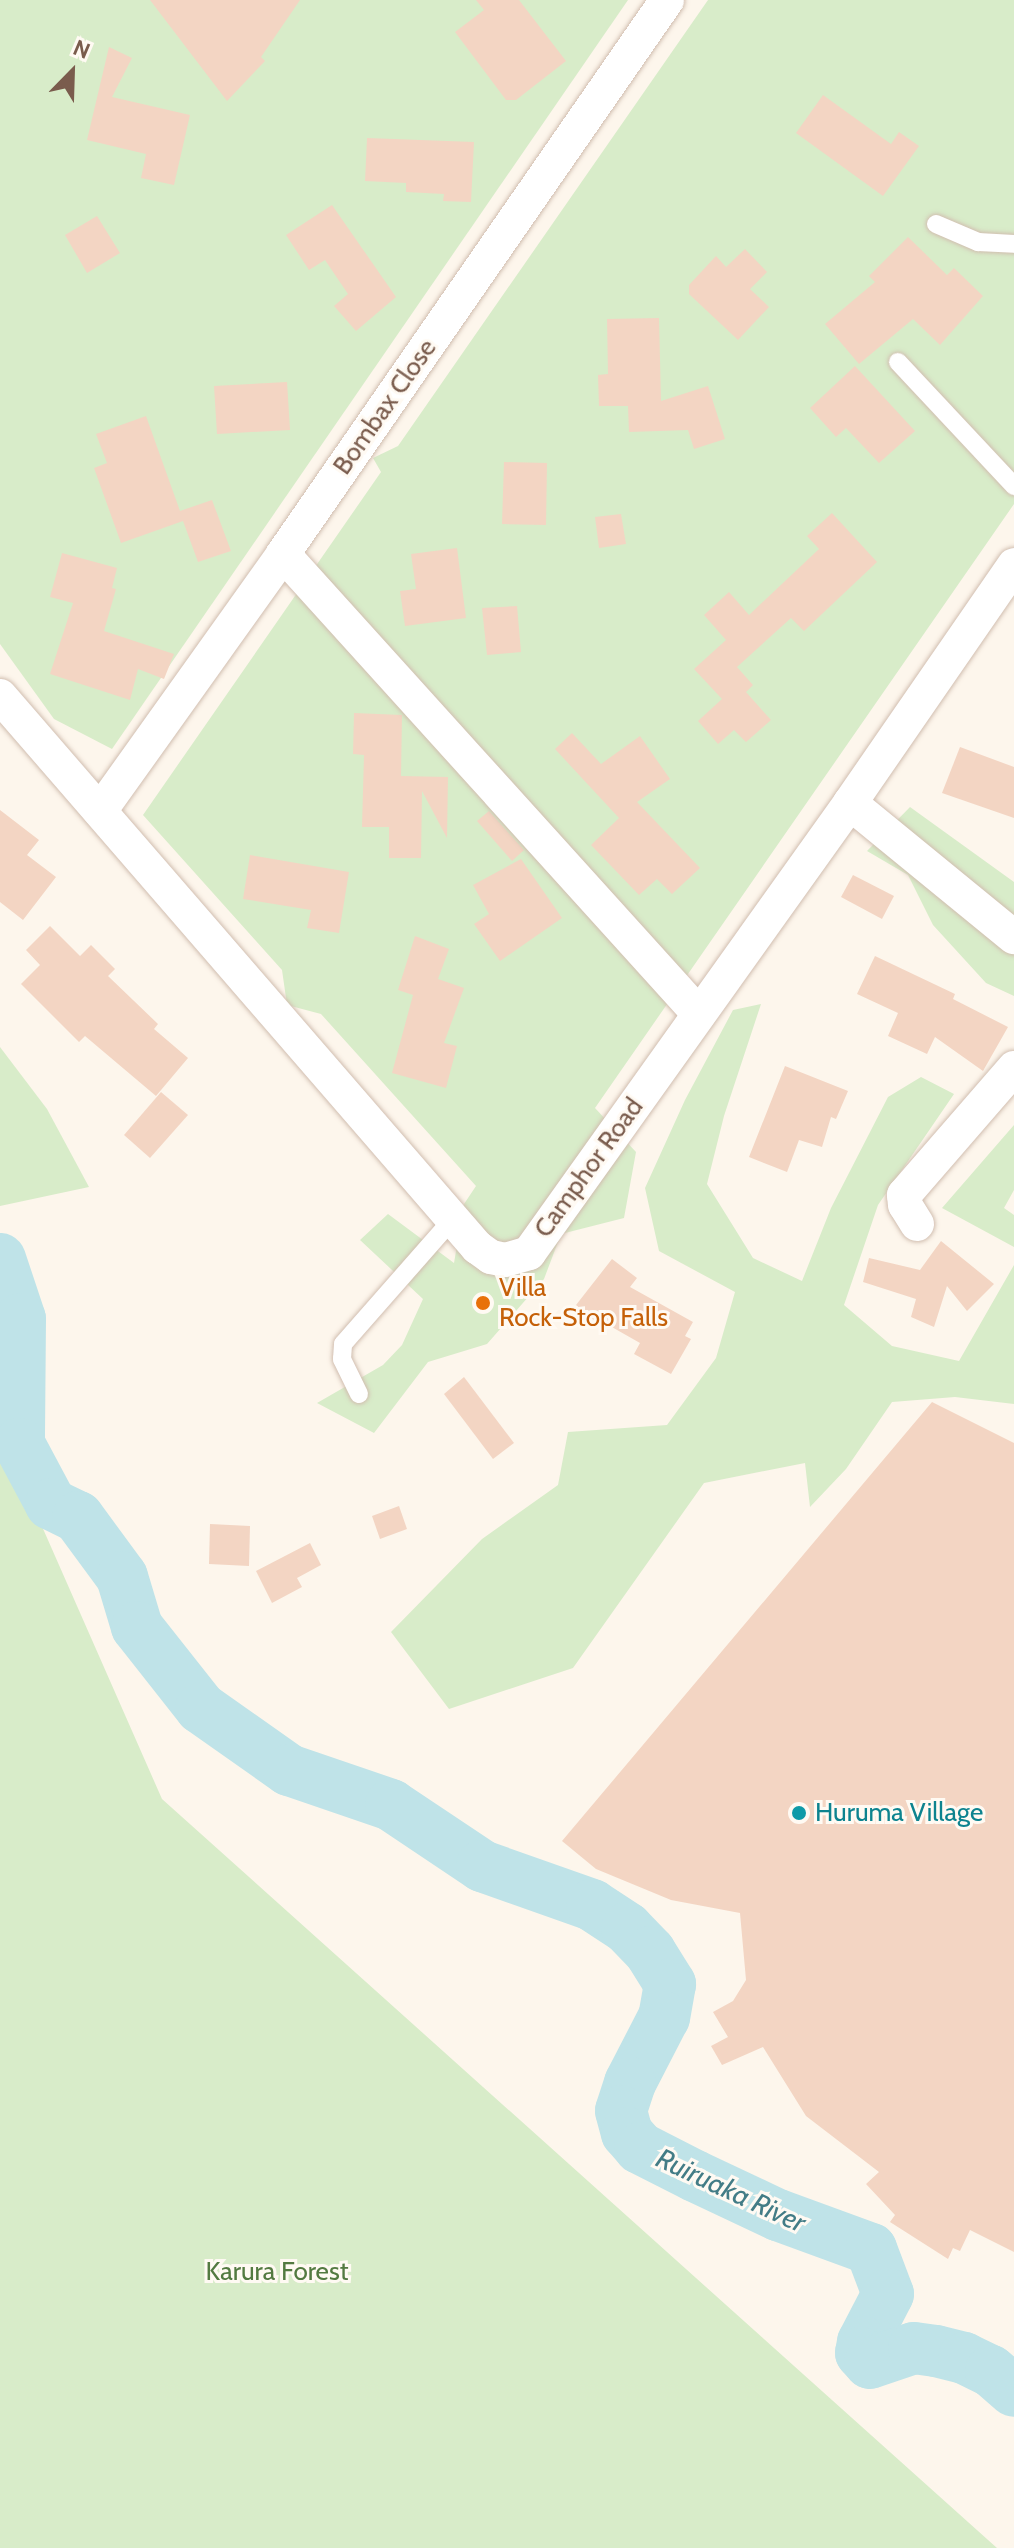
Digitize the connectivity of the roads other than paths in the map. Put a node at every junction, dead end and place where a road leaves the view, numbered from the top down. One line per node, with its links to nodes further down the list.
1 (667, 0): 6 (street, Bombax Close)
2 (936, 224): 3 (lane)
3 (1014, 244)
4 (898, 362): 5 (lane)
5 (1014, 486)
6 (283, 554): 10 (street, Bombax Close); 12 (street)
7 (1014, 565): 9 (street, Camphor Road)
8 (0, 696): 10 (street, Camphor Road)
9 (850, 803): 11 (street); 12 (street, Camphor Road)
10 (100, 811): 14 (street, Camphor Road)
11 (1014, 937)
12 (699, 1014): 14 (street, Camphor Road)
13 (1014, 1068): 15 (street)
14 (453, 1219): 16 (lane)
15 (917, 1224)
16 (359, 1394)

